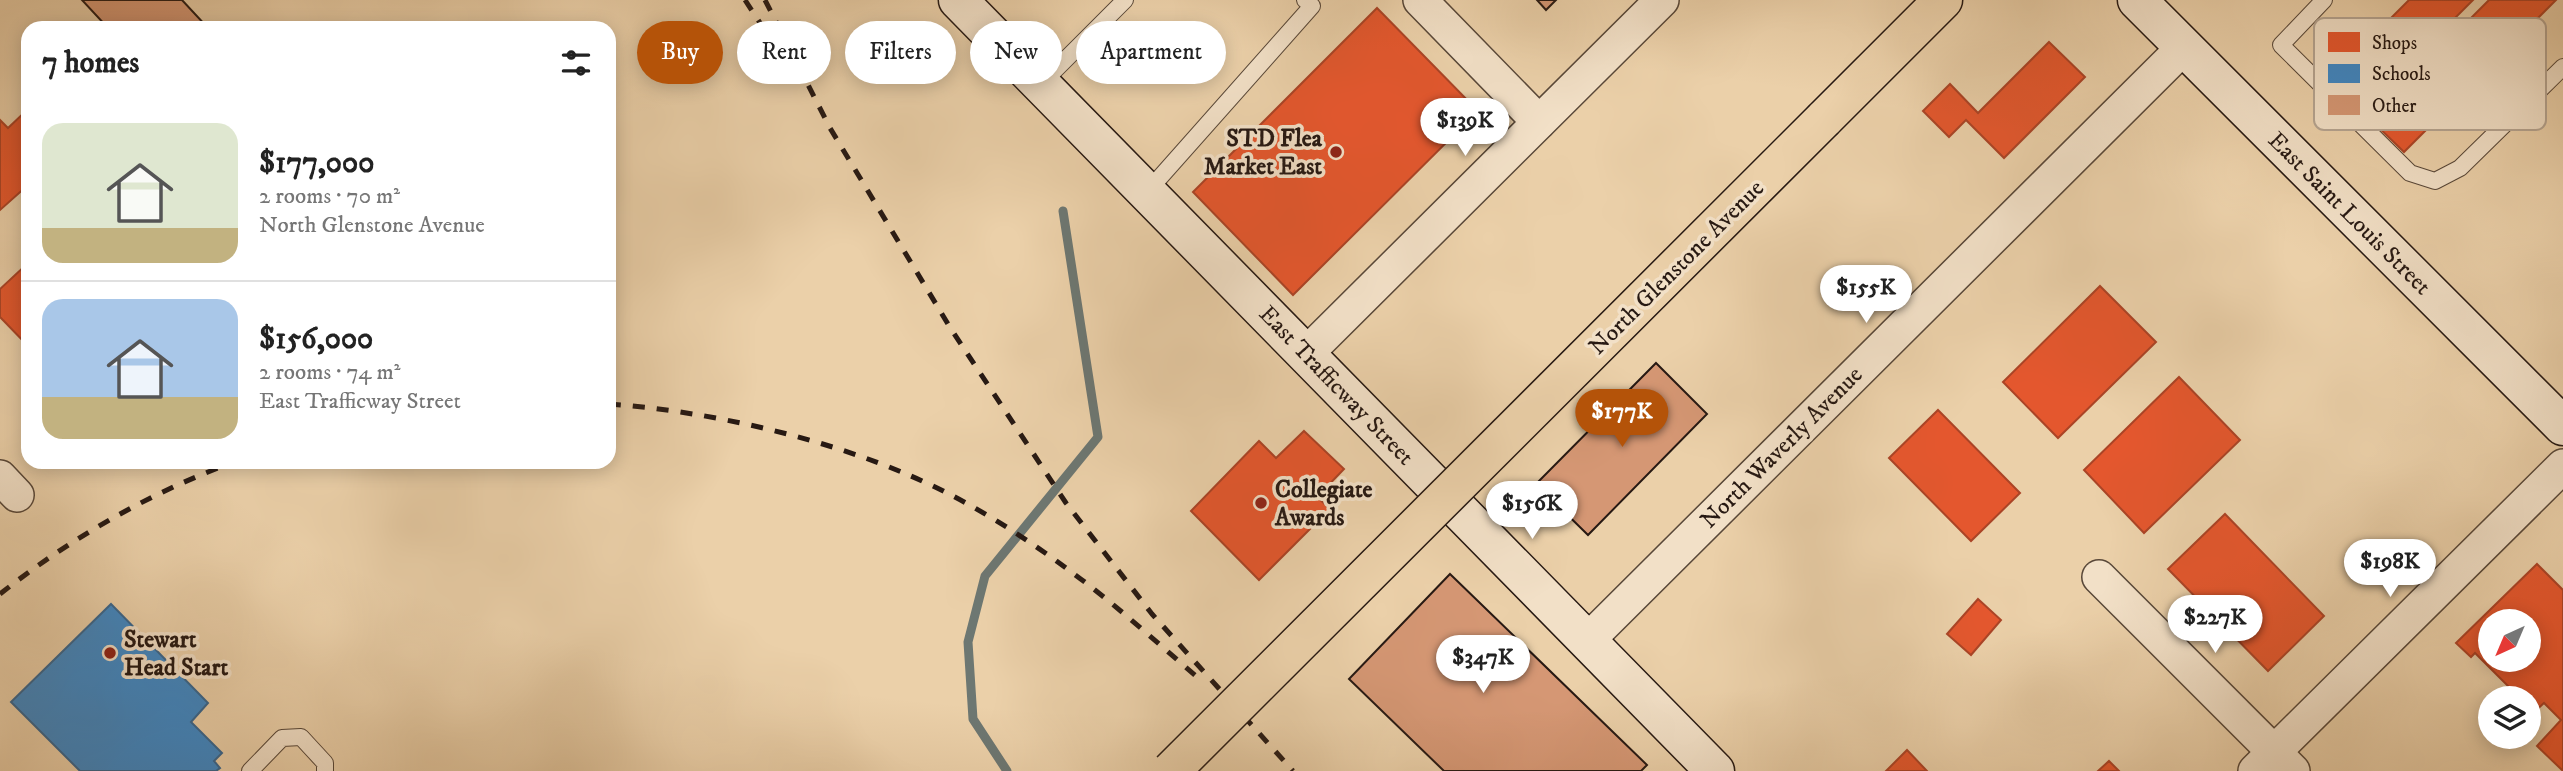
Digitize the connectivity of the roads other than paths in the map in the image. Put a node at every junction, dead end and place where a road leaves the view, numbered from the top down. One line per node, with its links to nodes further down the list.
1 (958, 0): 9 (main road, East Trafficway Street)
2 (1125, 0): 11 (lane)
3 (1305, 0): 19 (lane)
4 (1420, 0): 16 (street)
5 (1662, 0): 16 (street)
6 (1944, 0): 28 (main road, North Glenstone Avenue, bridge)
7 (2137, 0): 10 (main road, East Saint Louis Street)
8 (2324, 0): 13 (lane)
9 (979, 21)
10 (2184, 47): 21 (main road, East Saint Louis Street); 24 (street, North Waverly Avenue)
11 (1062, 63)
12 (2563, 67): 15 (lane)
13 (2314, 78)
14 (1041, 84): 19 (main road, East Trafficway Street)
15 (2546, 84)
16 (1539, 122): 20 (street)
17 (2367, 130): 18 (lane)
18 (2499, 130)
19 (1147, 192): 20 (main road, East Trafficway Street)
20 (1306, 354): 24 (main road, East Trafficway Street)
21 (2563, 426)
22 (2563, 466): 25 (street)
23 (2099, 577): 25 (street)
24 (1587, 641): 29 (main road, East Trafficway Street)
25 (2274, 765)
26 (250, 771): 27 (lane)
27 (325, 771)
28 (1171, 771)
29 (1714, 771)

